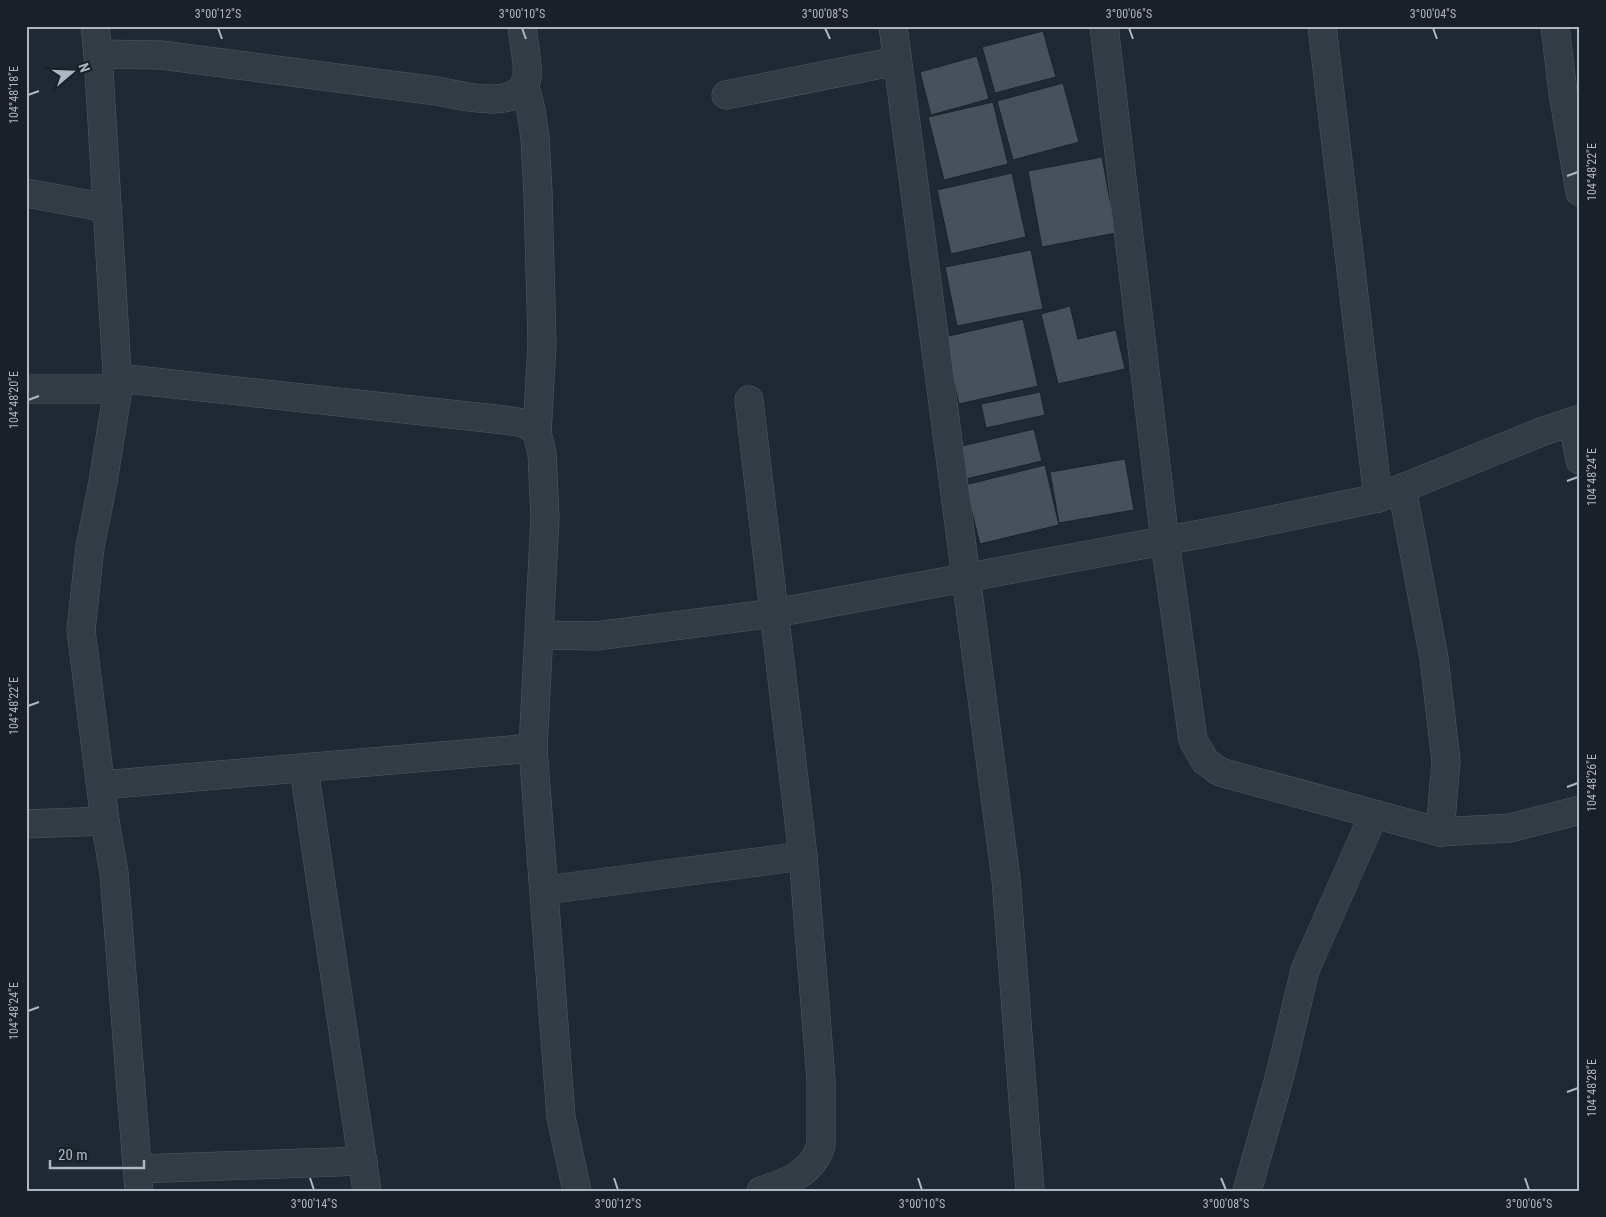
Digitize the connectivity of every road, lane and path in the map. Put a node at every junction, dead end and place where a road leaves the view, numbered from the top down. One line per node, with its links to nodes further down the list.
1 (95, 26): 7 (street)
2 (522, 26): 9 (street)
3 (893, 26): 8 (street)
4 (1104, 26): 21 (street)
5 (1322, 26): 20 (street)
6 (1555, 26): 12 (street)
7 (98, 54): 9 (street); 13 (street)
8 (897, 61): 10 (street); 22 (street)
9 (524, 84): 18 (street)
10 (726, 95)
11 (26, 192): 13 (street)
12 (1580, 192)
13 (108, 208): 14 (street)
14 (118, 384): 15 (street); 18 (street); 27 (street)
15 (26, 389)
16 (749, 400): 23 (street)
17 (1576, 421): 19 (street); 20 (street)
18 (537, 432): 24 (street)
19 (1580, 460)
20 (1390, 493): 21 (street); 32 (street)
21 (1165, 540): 22 (street); 29 (street)
22 (966, 576): 23 (street); 40 (street)
23 (775, 613): 24 (street); 33 (street)
24 (540, 635): 25 (street)
25 (533, 748): 26 (street); 34 (street)
26 (304, 769): 27 (street); 35 (street)
27 (102, 785): 30 (street)
28 (1580, 810): 32 (street)
29 (1374, 814): 32 (street); 41 (street)
30 (105, 821): 31 (street); 36 (street)
31 (26, 824)
32 (1440, 832)
33 (803, 856): 34 (street); 37 (street)
34 (546, 890): 39 (street)
35 (363, 1161): 36 (street); 38 (street)
36 (139, 1180)
37 (768, 1190)
38 (368, 1191)
39 (577, 1191)
40 (1030, 1191)
41 (1247, 1191)

